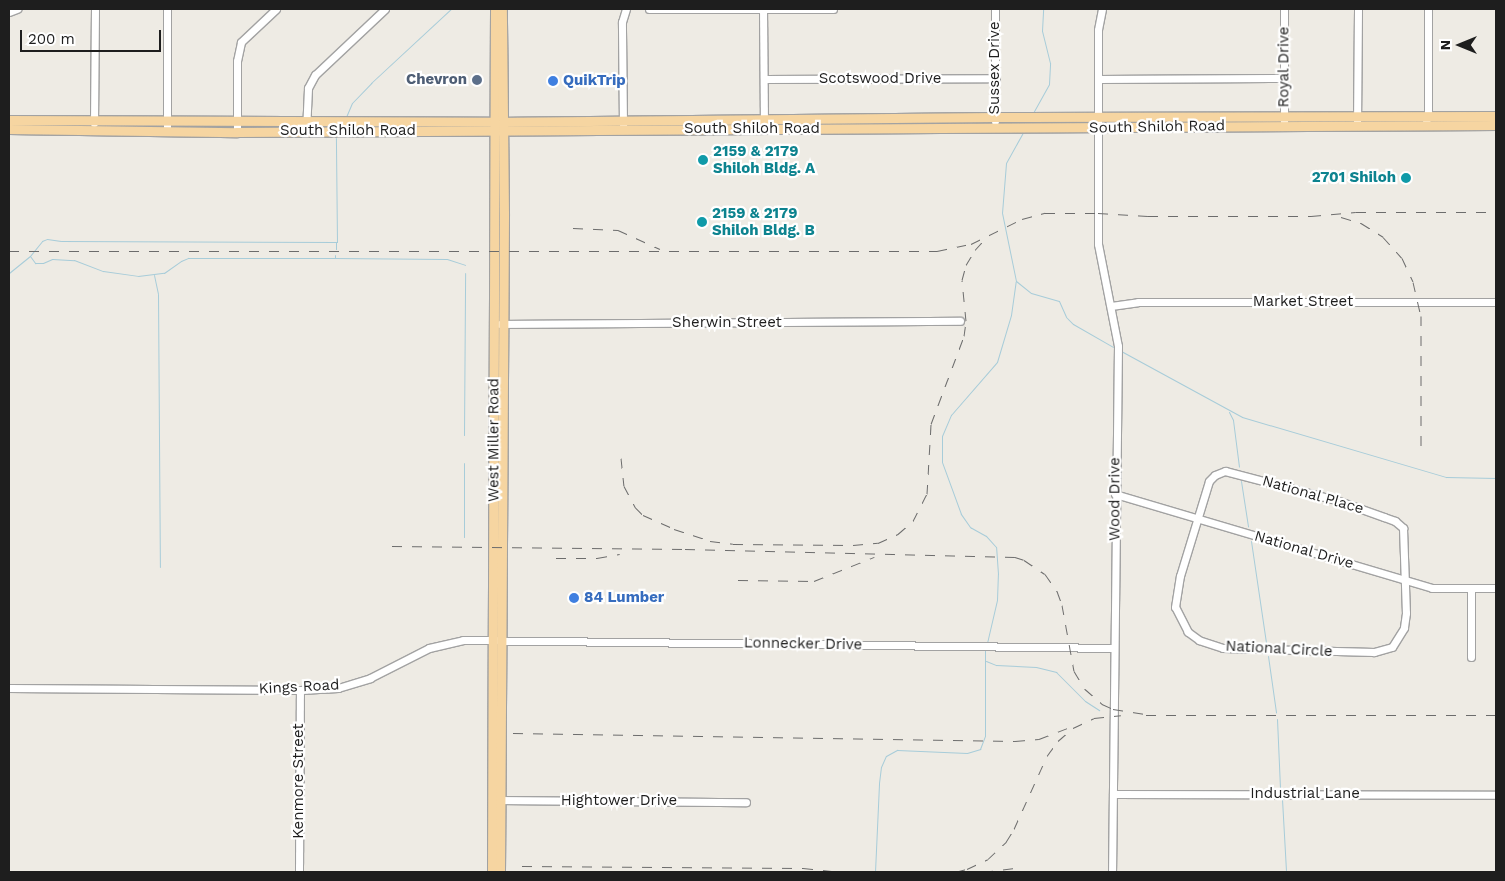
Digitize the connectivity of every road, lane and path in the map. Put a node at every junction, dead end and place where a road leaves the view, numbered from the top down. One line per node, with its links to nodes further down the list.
1 (17, 9): 17 (street)
2 (95, 9): 32 (street)
3 (167, 9): 33 (street)
4 (276, 9): 35 (street)
5 (385, 9): 36 (street)
6 (495, 9): 34 (main road, West Miller Road)
7 (502, 9): 34 (main road, West Miller Road)
8 (626, 9): 31 (street)
9 (649, 9): 10 (street)
10 (763, 9): 11 (street); 20 (street)
11 (833, 9)
12 (995, 9): 18 (street, Sussex Drive)
13 (1102, 9): 21 (street, Wood Drive)
14 (1284, 9): 19 (street, Royal Drive)
15 (1358, 9): 27 (street)
16 (1428, 9): 28 (street)
17 (9, 12)
18 (996, 78): 20 (street, Scotswood Drive); 24 (street, Sussex Drive)
19 (1284, 78): 21 (street); 26 (street, Royal Drive)
20 (764, 79): 29 (street)
21 (1098, 79): 22 (street, Wood Drive)
22 (1098, 116): 24 (main road, South Shiloh Road); 26 (main road, South Shiloh Road); 38 (street, Wood Drive)
23 (1496, 116): 28 (main road, South Shiloh Road)
24 (995, 117): 29 (main road, South Shiloh Road); 37 (street, Sussex Drive)
25 (9, 120): 32 (main road, South Shiloh Road)
26 (1284, 121): 27 (main road, South Shiloh Road); 38 (main road, South Shiloh Road)
27 (1357, 121): 28 (main road, South Shiloh Road)
28 (1427, 121): 30 (main road, South Shiloh Road)
29 (764, 124): 31 (main road, South Shiloh Road); 37 (main road, South Shiloh Road)
30 (1496, 124)
31 (623, 125): 34 (main road, South Shiloh Road)
32 (94, 126): 33 (main road, South Shiloh Road); 39 (main road, South Shiloh Road)
33 (167, 126): 35 (main road, South Shiloh Road)
34 (499, 126): 36 (main road, South Shiloh Road); 43 (main road, West Miller Road); 43 (main road, West Miller Road)
35 (237, 127): 36 (main road, South Shiloh Road)
36 (306, 127)
37 (996, 127): 38 (main road, South Shiloh Road)
38 (1098, 128): 41 (street, Wood Drive)
39 (9, 129)
40 (1496, 302): 41 (street, Market Street)
41 (1111, 306): 44 (street, Wood Drive)
42 (960, 321): 43 (street, Sherwin Street)
43 (499, 324): 49 (main road, West Miller Road)
44 (1115, 494): 45 (street, National Drive); 50 (street, Wood Drive)
45 (1197, 518): 46 (street, National Drive); 46 (street, National Place); 46 (street, National Circle)
46 (1405, 581): 47 (street, National Drive)
47 (1471, 588): 48 (street, National Drive); 51 (street)
48 (1496, 588)
49 (497, 639): 50 (street, Lonnecker Drive); 53 (street, Kings Road); 56 (main road, West Miller Road)
50 (1114, 648): 54 (street, Wood Drive)
51 (1471, 657)
52 (9, 688): 53 (street, Kings Road)
53 (300, 690): 58 (street, Kenmore Street)
54 (1113, 794): 55 (street, Industrial Lane); 61 (street, Wood Drive)
55 (1496, 794)
56 (496, 800): 57 (street, Hightower Drive); 59 (main road, West Miller Road); 60 (main road, West Miller Road)
57 (746, 802)
58 (299, 872)
59 (492, 872)
60 (500, 872)
61 (1112, 872)

